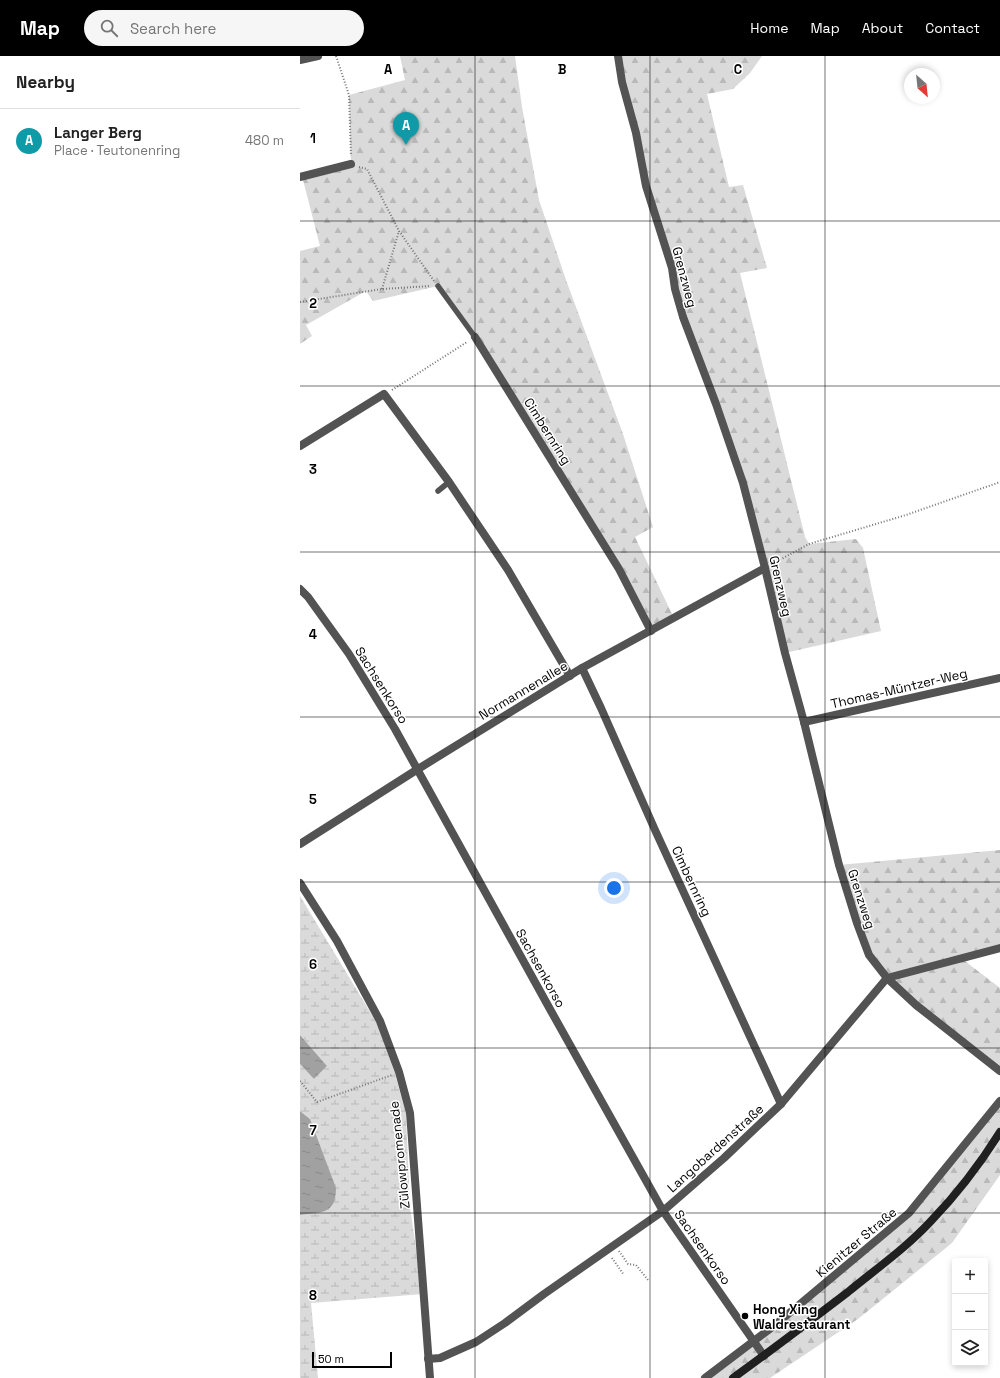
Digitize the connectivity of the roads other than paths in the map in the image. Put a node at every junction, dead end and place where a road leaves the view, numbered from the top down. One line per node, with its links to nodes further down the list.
1 (318, 56): 3 (street)
2 (618, 56): 11 (street, Grenzweg)
3 (300, 60)
4 (351, 164): 5 (street)
5 (300, 177)
6 (438, 286): 7 (lane)
7 (475, 337): 13 (street, Cimbernring)
8 (300, 446): 9 (street)
9 (449, 482): 10 (lane); 15 (street)
10 (438, 491)
11 (765, 568): 13 (street, Normannenallee); 17 (street, Grenzweg)
12 (300, 589): 18 (street, Sachsenkorso)
13 (651, 631): 14 (street, Normannenallee)
14 (582, 668): 15 (street, Normannenallee); 25 (street, Cimbernring)
15 (570, 676): 18 (street, Normannenallee)
16 (1000, 678): 17 (street, Thomas-Müntzer-Weg)
17 (804, 722): 22 (street, Grenzweg)
18 (418, 768): 19 (street, Normannenallee); 27 (street, Sachsenkorso)
19 (300, 844)
20 (300, 884): 30 (street, Zülowpromenade)
21 (1000, 948): 22 (street)
22 (887, 978): 23 (street, Grenzweg); 25 (street, Langobardenstraße)
23 (1000, 1071)
24 (1000, 1102): 28 (street, Kienitzer Straße)
25 (781, 1104): 27 (street, Langobardenstraße)
26 (1000, 1132): 29 (street)
27 (663, 1211): 28 (street, Sachsenkorso); 30 (street, Langobardenstraße)
28 (755, 1341): 29 (street, Sachsenkorso); 32 (street, Kienitzer Straße)
29 (764, 1356): 33 (street)
30 (428, 1359): 31 (street, Zülowpromenade)
31 (430, 1378)
32 (706, 1378)
33 (734, 1378)

